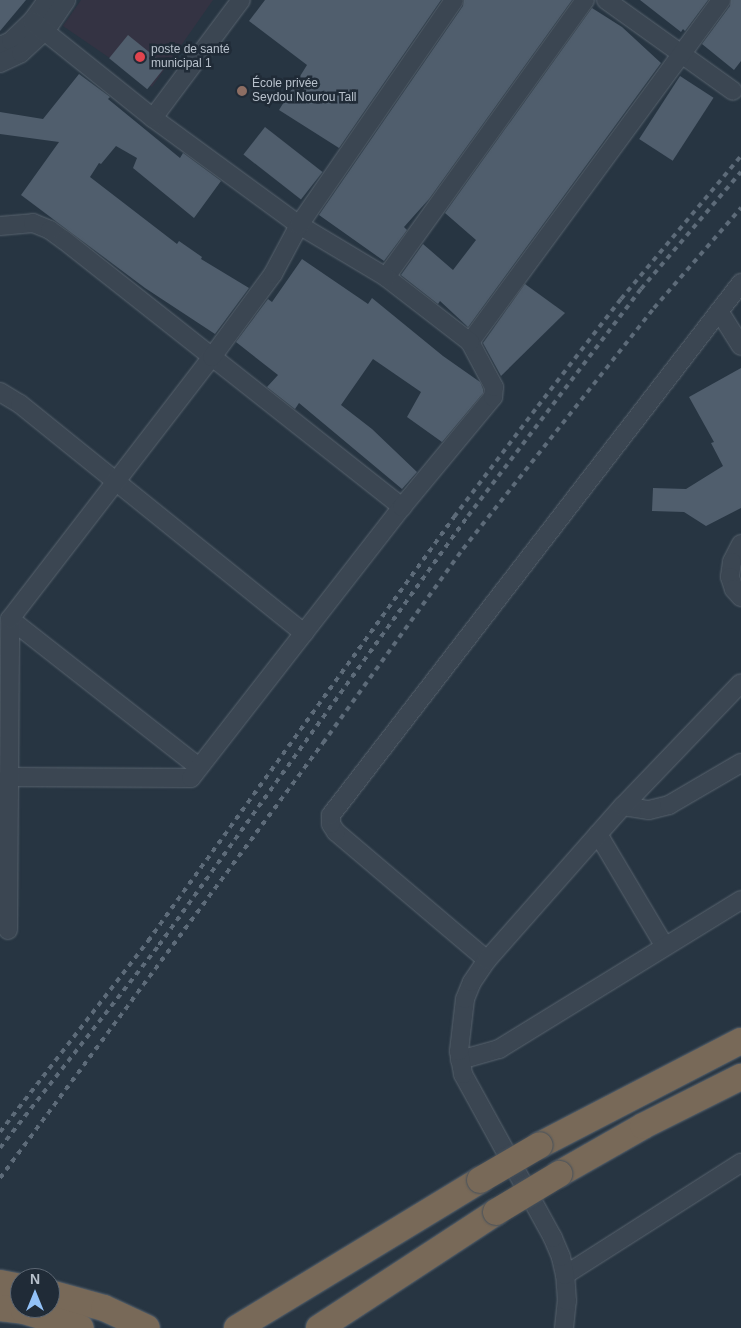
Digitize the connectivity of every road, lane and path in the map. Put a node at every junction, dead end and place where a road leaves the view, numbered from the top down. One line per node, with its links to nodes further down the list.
1 (47, 0): 8 (street)
2 (66, 0): 8 (street)
3 (241, 0): 13 (street)
4 (454, 0): 14 (street)
5 (585, 0): 16 (street)
6 (606, 0): 10 (street)
7 (721, 0): 10 (street)
8 (39, 25): 9 (street); 11 (street); 13 (street)
9 (0, 46)
10 (681, 53): 12 (street); 20 (street)
11 (0, 63)
12 (733, 91)
13 (153, 118): 14 (street)
14 (299, 225): 16 (street); 21 (street)
15 (0, 226): 21 (street)
16 (386, 277): 20 (street)
17 (741, 284): 18 (street)
18 (719, 311): 19 (street); 39 (street)
19 (739, 339)
20 (470, 342): 24 (street)
21 (212, 356): 23 (street); 24 (street)
22 (0, 392): 23 (street)
23 (116, 482): 27 (street); 28 (street)
24 (402, 507): 28 (street)
25 (741, 544): 26 (street)
26 (741, 597)
27 (10, 619): 30 (street); 32 (street)
28 (304, 633): 32 (street)
29 (739, 692): 34 (street)
30 (4, 704): 33 (street)
31 (741, 763): 34 (street)
32 (200, 767): 33 (street)
33 (8, 777): 37 (street)
34 (623, 806): 35 (street)
35 (598, 834): 38 (street); 39 (street)
36 (741, 900): 38 (street)
37 (8, 930)
38 (664, 945): 41 (street)
39 (487, 960): 41 (street)
40 (741, 1041): 47 (highway, bridge)
41 (460, 1060): 44 (street)
42 (741, 1077): 50 (highway, bridge)
43 (741, 1163): 44 (street)
44 (566, 1275): 51 (street)
45 (60, 1296): 49 (highway)
46 (0, 1308): 48 (highway)
47 (240, 1327)
48 (81, 1328)
49 (147, 1328)
50 (319, 1328)
51 (564, 1328)

